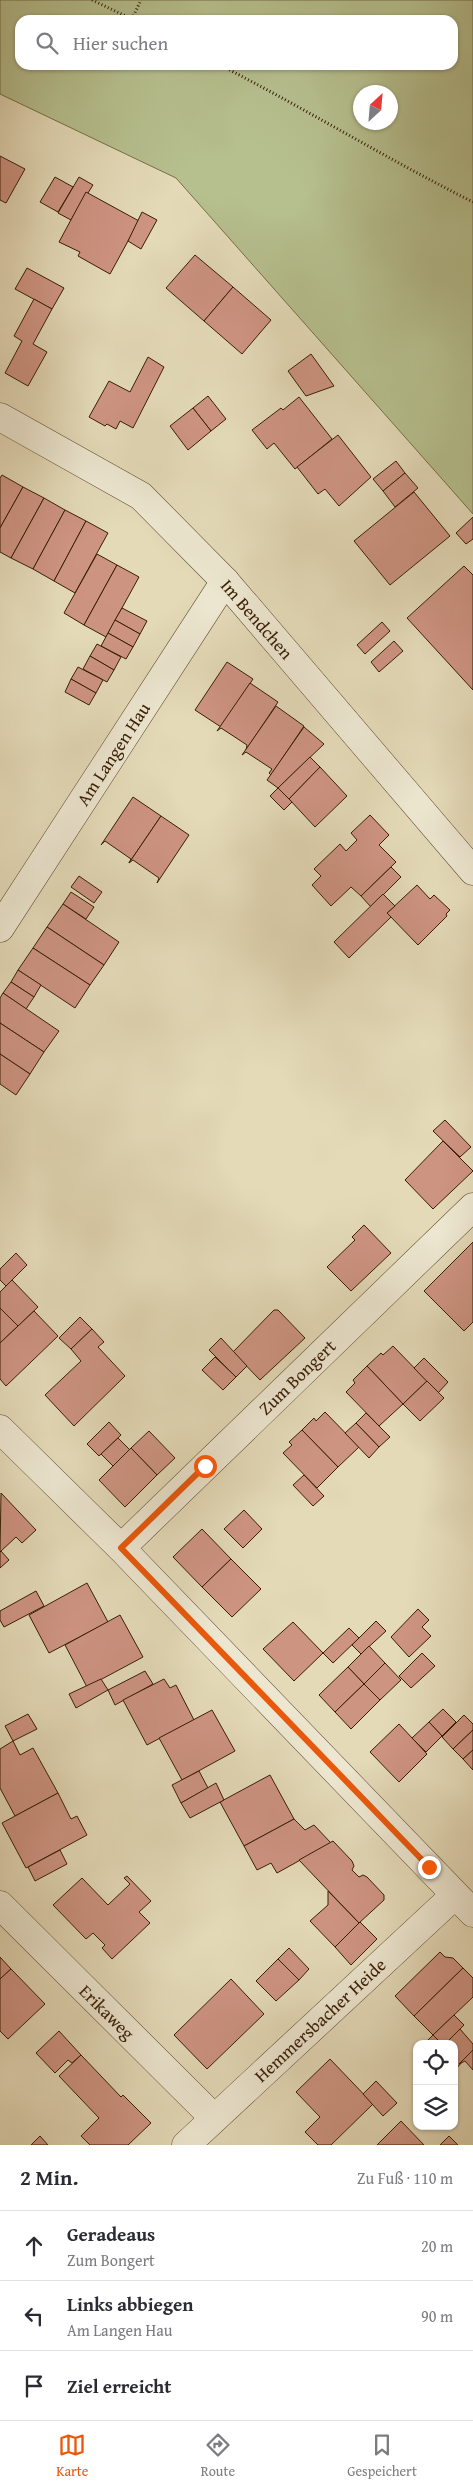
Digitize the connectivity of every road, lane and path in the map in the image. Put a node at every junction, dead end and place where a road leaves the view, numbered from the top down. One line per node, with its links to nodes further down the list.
1 (92, 0): 3 (path)
2 (141, 0): 4 (path)
3 (123, 15)
4 (135, 15)
5 (230, 70): 6 (path)
6 (473, 202)
7 (0, 417): 8 (street, Im Bendchen)
8 (225, 581): 9 (street, Im Bendchen); 10 (street, Am Langen Hau)
9 (473, 871)
10 (0, 928)
11 (473, 1207): 13 (street, Zum Bongert)
12 (6, 1444): 13 (street)
13 (121, 1548): 14 (street)
14 (464, 1904): 16 (street, Hemmersbacher Heide)
15 (0, 1906): 16 (street, Erikaweg)
16 (214, 2118): 17 (street, Hemmersbacher Heide)
17 (186, 2145)

